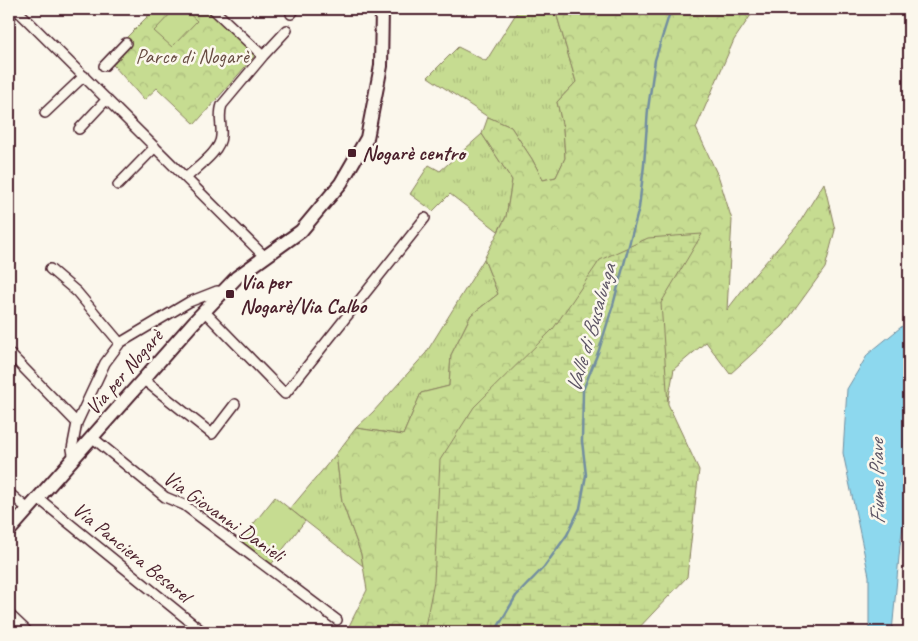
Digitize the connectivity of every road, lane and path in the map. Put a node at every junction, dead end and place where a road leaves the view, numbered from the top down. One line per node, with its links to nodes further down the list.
1 (15, 9): 4 (street); 9 (street)
2 (213, 9): 7 (street)
3 (382, 9): 17 (street, Via per Nogarè)
4 (9, 19)
5 (287, 30): 7 (street)
6 (126, 43): 8 (street)
7 (263, 56): 14 (street)
8 (104, 66)
9 (84, 76): 10 (street); 11 (street)
10 (107, 99): 12 (street); 13 (street)
11 (46, 112)
12 (79, 129)
13 (155, 147): 14 (street); 15 (street)
14 (186, 178): 17 (street)
15 (118, 185)
16 (426, 218): 20 (street)
17 (265, 257): 19 (street, Via per Nogarè)
18 (50, 269): 21 (street, Via per Nogarè)
19 (223, 292): 20 (street, Via per Nogarè); 21 (street, Via per Nogarè)
20 (205, 312): 23 (street, Via per Nogarè)
21 (120, 343): 25 (street, Via per Nogarè)
22 (9, 353): 25 (street)
23 (144, 380): 24 (street); 26 (street, Via per Nogarè)
24 (235, 404)
25 (77, 423): 27 (street, Via per Nogarè)
26 (93, 438): 27 (street, Via per Nogarè); 33 (street, Via Giovanni Danieli)
27 (74, 459): 29 (street, Via per Nogarè)
28 (9, 493): 30 (street)
29 (38, 498): 30 (street, Via per Nogarè); 35 (street, Via Panciera Besarel)
30 (28, 509): 31 (street, Via per Nogarè)
31 (9, 531)
32 (9, 614): 34 (street)
33 (338, 620)
34 (28, 632)
35 (203, 632)

